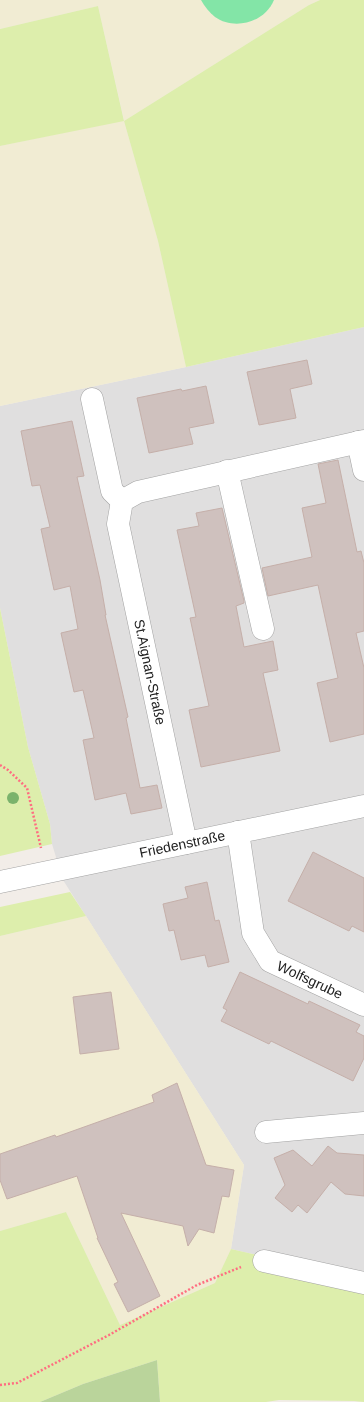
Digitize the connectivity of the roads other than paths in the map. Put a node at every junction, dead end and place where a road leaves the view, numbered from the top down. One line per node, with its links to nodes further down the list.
1 (92, 399): 5 (street)
2 (361, 441): 3 (street); 4 (street)
3 (364, 470)
4 (227, 471): 5 (street); 6 (street)
5 (122, 501): 9 (street, St.Aignan-Straße)
6 (264, 629)
7 (364, 806): 8 (street, Friedenstraße)
8 (238, 832): 9 (street, Friedenstraße); 11 (street, Wolfsgrube)
9 (186, 843): 10 (street, Friedenstraße)
10 (0, 882)
11 (364, 1005)
12 (364, 1123): 13 (street)
13 (266, 1132)
14 (264, 1261): 15 (street)
15 (364, 1283)

